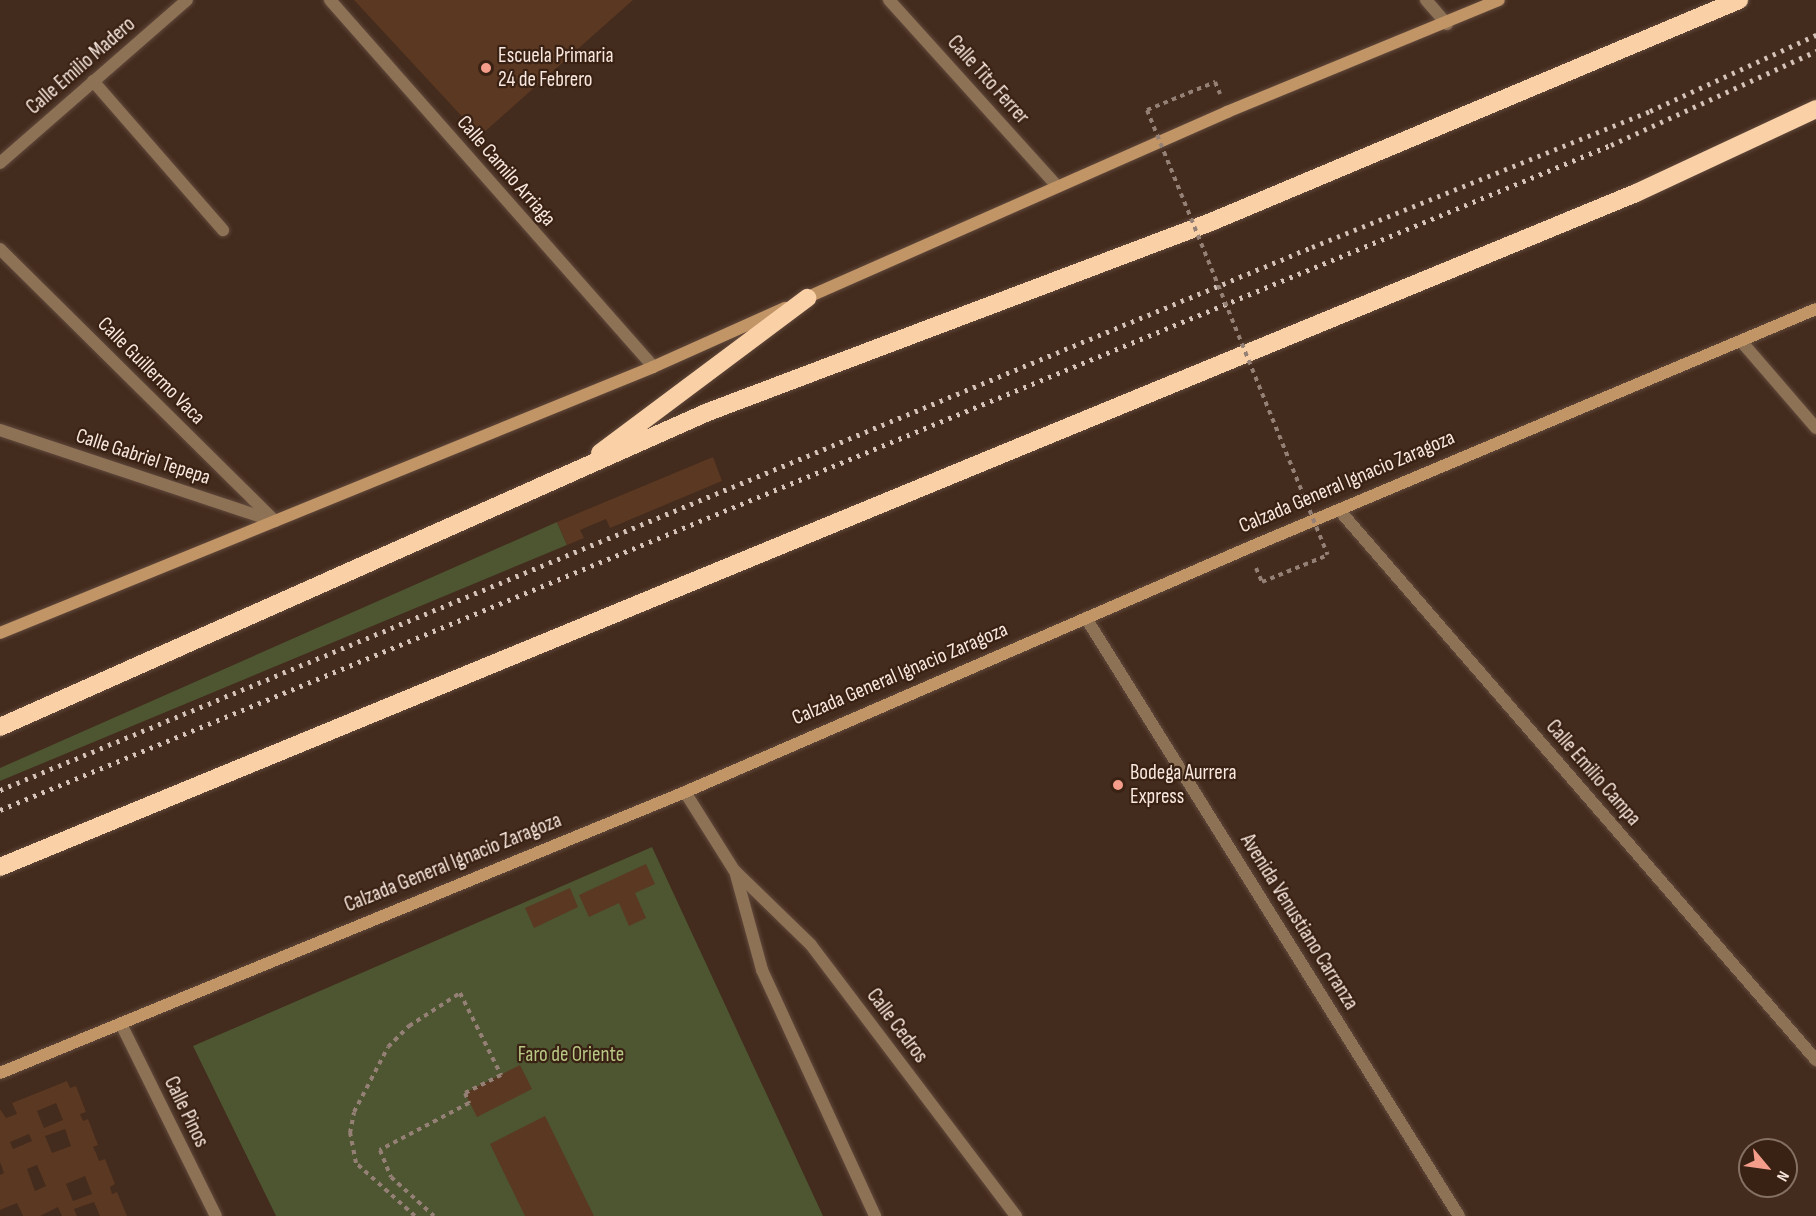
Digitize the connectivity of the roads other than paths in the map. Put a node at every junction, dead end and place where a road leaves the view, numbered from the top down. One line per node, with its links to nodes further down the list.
1 (187, 0): 8 (street, Calle Emilio Madero)
2 (330, 0): 17 (street, Calle Camilo Arriaga)
3 (889, 0): 11 (street, Calle Tito Ferrer)
4 (1426, 0): 7 (street)
5 (1499, 0): 7 (main road)
6 (1739, 0): 20 (highway)
7 (1447, 24): 11 (main road)
8 (93, 81): 10 (street, Calle Emilio Madero); 12 (street)
9 (1816, 110): 27 (highway)
10 (0, 163)
11 (1057, 186): 14 (main road)
12 (223, 230)
13 (0, 249): 22 (street, Calle Guillermo Vaca)
14 (807, 297): 17 (main road); 20 (highway)
15 (1816, 309): 16 (main road, Calzada General Ignacio Zaragoza)
16 (1741, 341): 18 (street); 21 (main road, Calzada General Ignacio Zaragoza)
17 (653, 367): 22 (main road)
18 (1816, 428)
19 (0, 430): 22 (street, Calle Gabriel Tepepa)
20 (573, 473): 25 (highway)
21 (1340, 511): 23 (main road, Calzada General Ignacio Zaragoza); 30 (street, Calle Emilio Campa)
22 (275, 521): 24 (main road)
23 (1086, 618): 26 (main road, Calzada General Ignacio Zaragoza); 35 (street, Avenida Venustiano Carranza)
24 (0, 633)
25 (0, 727)
26 (685, 792): 28 (street, Calle Cedros); 29 (main road, Calzada General Ignacio Zaragoza)
27 (0, 867)
28 (734, 870): 33 (street, Calle Cedros); 34 (street, Calle Cedros)
29 (121, 1024): 31 (main road, Calzada General Ignacio Zaragoza); 32 (street, Calle Pinos)
30 (1816, 1060)
31 (0, 1073)
32 (216, 1216)
33 (875, 1216)
34 (1016, 1216)
35 (1459, 1216)

